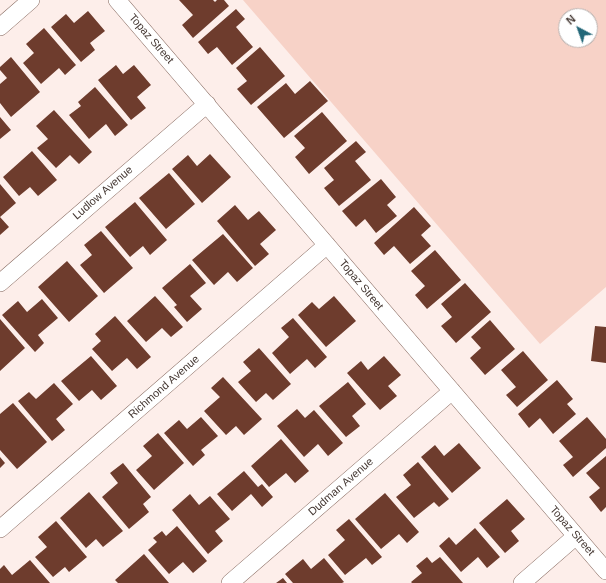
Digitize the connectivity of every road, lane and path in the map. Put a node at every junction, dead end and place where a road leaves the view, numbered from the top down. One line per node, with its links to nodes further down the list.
1 (31, 0): 3 (street)
2 (117, 0): 4 (street, Topaz Street)
3 (0, 27)
4 (207, 104): 5 (street, Topaz Street); 6 (street, Ludlow Avenue)
5 (327, 245): 7 (street, Topaz Street); 8 (street, Richmond Avenue)
6 (0, 283)
7 (452, 391): 9 (street, Topaz Street); 11 (street, Dudman Avenue)
8 (0, 529)
9 (576, 536): 10 (street, Topaz Street); 12 (street)
10 (606, 571)
11 (230, 583)
12 (522, 583)

